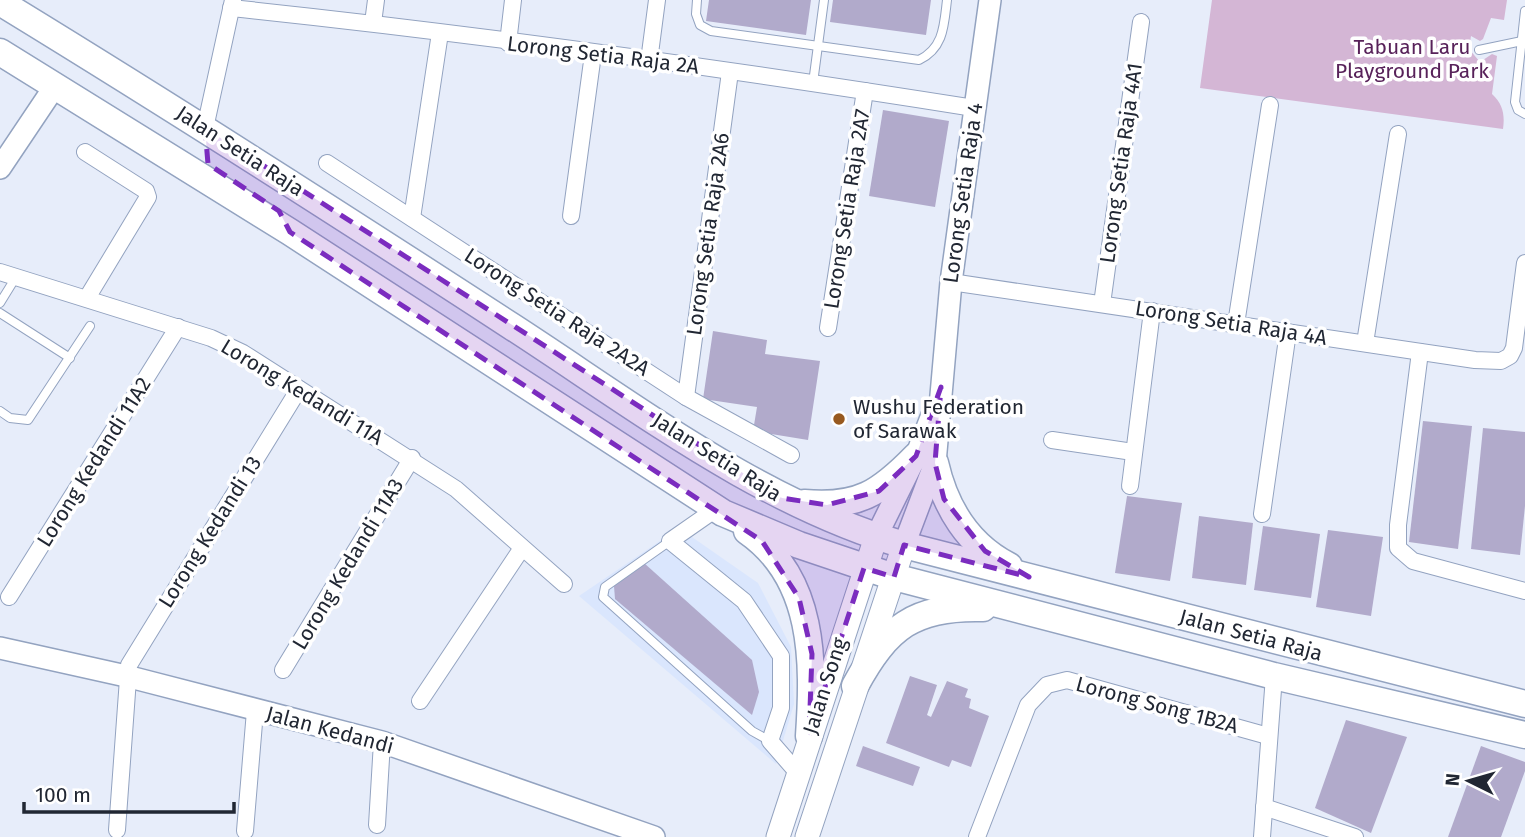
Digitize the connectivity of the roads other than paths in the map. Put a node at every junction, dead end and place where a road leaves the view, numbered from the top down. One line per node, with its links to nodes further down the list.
1 (376, 0): 13 (street)
2 (513, 0): 16 (street)
3 (657, 0): 21 (street)
4 (697, 0): 17 (lane)
5 (824, 0): 17 (lane)
6 (947, 0): 17 (lane)
7 (990, 0): 27 (street, Lorong Setia Raja 4)
8 (0, 2): 29 (main road, Jalan Setia Raja)
9 (232, 4): 13 (street, Lorong Setia Raja 2A); 29 (street)
10 (1525, 11): 15 (lane)
11 (0, 19): 24 (main road)
12 (1141, 22): 42 (street, Lorong Setia Raja 4A1)
13 (373, 23): 14 (street, Lorong Setia Raja 2A)
14 (440, 33): 16 (street, Lorong Setia Raja 2A); 35 (street)
15 (1522, 41): 18 (lane); 28 (lane)
16 (508, 43): 20 (street, Lorong Setia Raja 2A)
17 (818, 47): 23 (lane)
18 (1479, 50)
19 (1, 52): 24 (main road, Jalan Setia Raja)
20 (593, 54): 21 (street, Lorong Setia Raja 2A); 34 (street)
21 (649, 61): 22 (street, Lorong Setia Raja 2A)
22 (730, 72): 23 (street, Lorong Setia Raja 2A); 54 (street, Lorong Setia Raja 2A6)
23 (813, 83): 25 (street, Lorong Setia Raja 2A)
24 (55, 86): 33 (street); 36 (main road, Jalan Setia Raja)
25 (865, 91): 27 (street, Lorong Setia Raja 2A); 48 (street, Lorong Setia Raja 2A7)
26 (1270, 105): 45 (street)
27 (974, 108): 39 (street, Lorong Setia Raja 4)
28 (1525, 114)
29 (205, 128): 36 (main road); 62 (main road, Jalan Setia Raja)
30 (1398, 134): 50 (street)
31 (85, 152): 40 (street)
32 (327, 163): 35 (street, Lorong Setia Raja 2A2A)
33 (1, 165)
34 (571, 216)
35 (412, 218): 54 (street, Lorong Setia Raja 2A2A)
36 (290, 232): 63 (main road, Jalan Setia Raja)
37 (1525, 262): 51 (street, Lorong Setia Raja 4A)
38 (8, 274): 40 (street, Lorong Kedandi 11A); 41 (lane)
39 (951, 282): 42 (street, Lorong Setia Raja 4A); 60 (street, Lorong Setia Raja 4)
40 (87, 299): 47 (street, Lorong Kedandi 11A)
41 (0, 303)
42 (1102, 304): 43 (street, Lorong Setia Raja 4A)
43 (1152, 311): 45 (street, Lorong Setia Raja 4A); 57 (street)
44 (0, 313): 52 (lane)
45 (1236, 324): 49 (street, Lorong Setia Raja 4A)
46 (90, 326): 52 (lane)
47 (178, 327): 53 (street, Lorong Kedandi 11A); 74 (street, Lorong Kedandi 11A2)
48 (828, 328)
49 (1288, 332): 50 (street, Lorong Setia Raja 4A); 64 (street)
50 (1365, 343): 51 (street, Lorong Setia Raja 4A)
51 (1420, 352): 73 (street)
52 (70, 358): 55 (lane)
53 (299, 389): 59 (street, Lorong Kedandi 11A); 78 (street, Lorong Kedandi 13)
54 (686, 397): 58 (street, Lorong Setia Raja 2A2A)
55 (0, 411)
56 (1052, 440): 57 (street)
57 (1133, 453): 61 (street)
58 (791, 456)
59 (412, 458): 68 (street, Lorong Kedandi 11A); 77 (street, Lorong Kedandi 11A3)
60 (926, 460): 62 (main road); 65 (street, Lorong Setia Raja 4); 67 (street, Lorong Setia Raja 4); 71 (main road)
61 (1130, 486)
62 (782, 498): 65 (main road, Jalan Setia Raja)
63 (720, 511): 66 (street); 69 (main road, Jalan Setia Raja); 85 (main road)
64 (1262, 514)
65 (876, 537): 67 (main road, Jalan Setia Raja); 69 (main road, Jalan Song)
66 (670, 541): 87 (street); 87 (lane)
67 (904, 545): 70 (main road, Jalan Song); 71 (main road, Jalan Setia Raja)
68 (522, 548): 72 (street, Lorong Kedandi 11A); 81 (street)
69 (864, 568): 70 (main road, Jalan Setia Raja); 85 (main road, Jalan Song)
70 (894, 577): 75 (main road, Jalan Setia Raja); 80 (main road, Jalan Song)
71 (1029, 577): 82 (main road, Jalan Setia Raja)
72 (565, 584)
73 (1525, 591)
74 (9, 597)
75 (1019, 609): 79 (main road, Jalan Setia Raja); 80 (main road)
76 (0, 648): 78 (street, Jalan Kedandi)
77 (283, 670)
78 (127, 676): 83 (street, Jalan Kedandi); 93 (street, Lorong Kedandi 13)
79 (1274, 676): 84 (main road, Jalan Setia Raja); 86 (street)
80 (855, 686): 90 (main road, Jalan Song)
81 (420, 701)
82 (1525, 704)
83 (255, 710): 88 (street, Jalan Kedandi); 94 (street)
84 (1525, 735)
85 (808, 736): 89 (main road, Jalan Song)
86 (1268, 736): 91 (street); 99 (street, Lorong Song 1B2A)
87 (770, 741): 89 (street)
88 (382, 742): 92 (street); 95 (street, Jalan Kedandi)
89 (797, 772): 96 (main road, Jalan Song)
90 (827, 773): 97 (main road); 98 (main road, Jalan Song)
91 (1264, 807): 100 (street); 101 (street)
92 (377, 825)
93 (117, 830)
94 (245, 831)
95 (654, 837)
96 (778, 837)
97 (795, 837)
98 (807, 837)
99 (977, 837)
100 (1262, 837)
101 (1355, 837)

